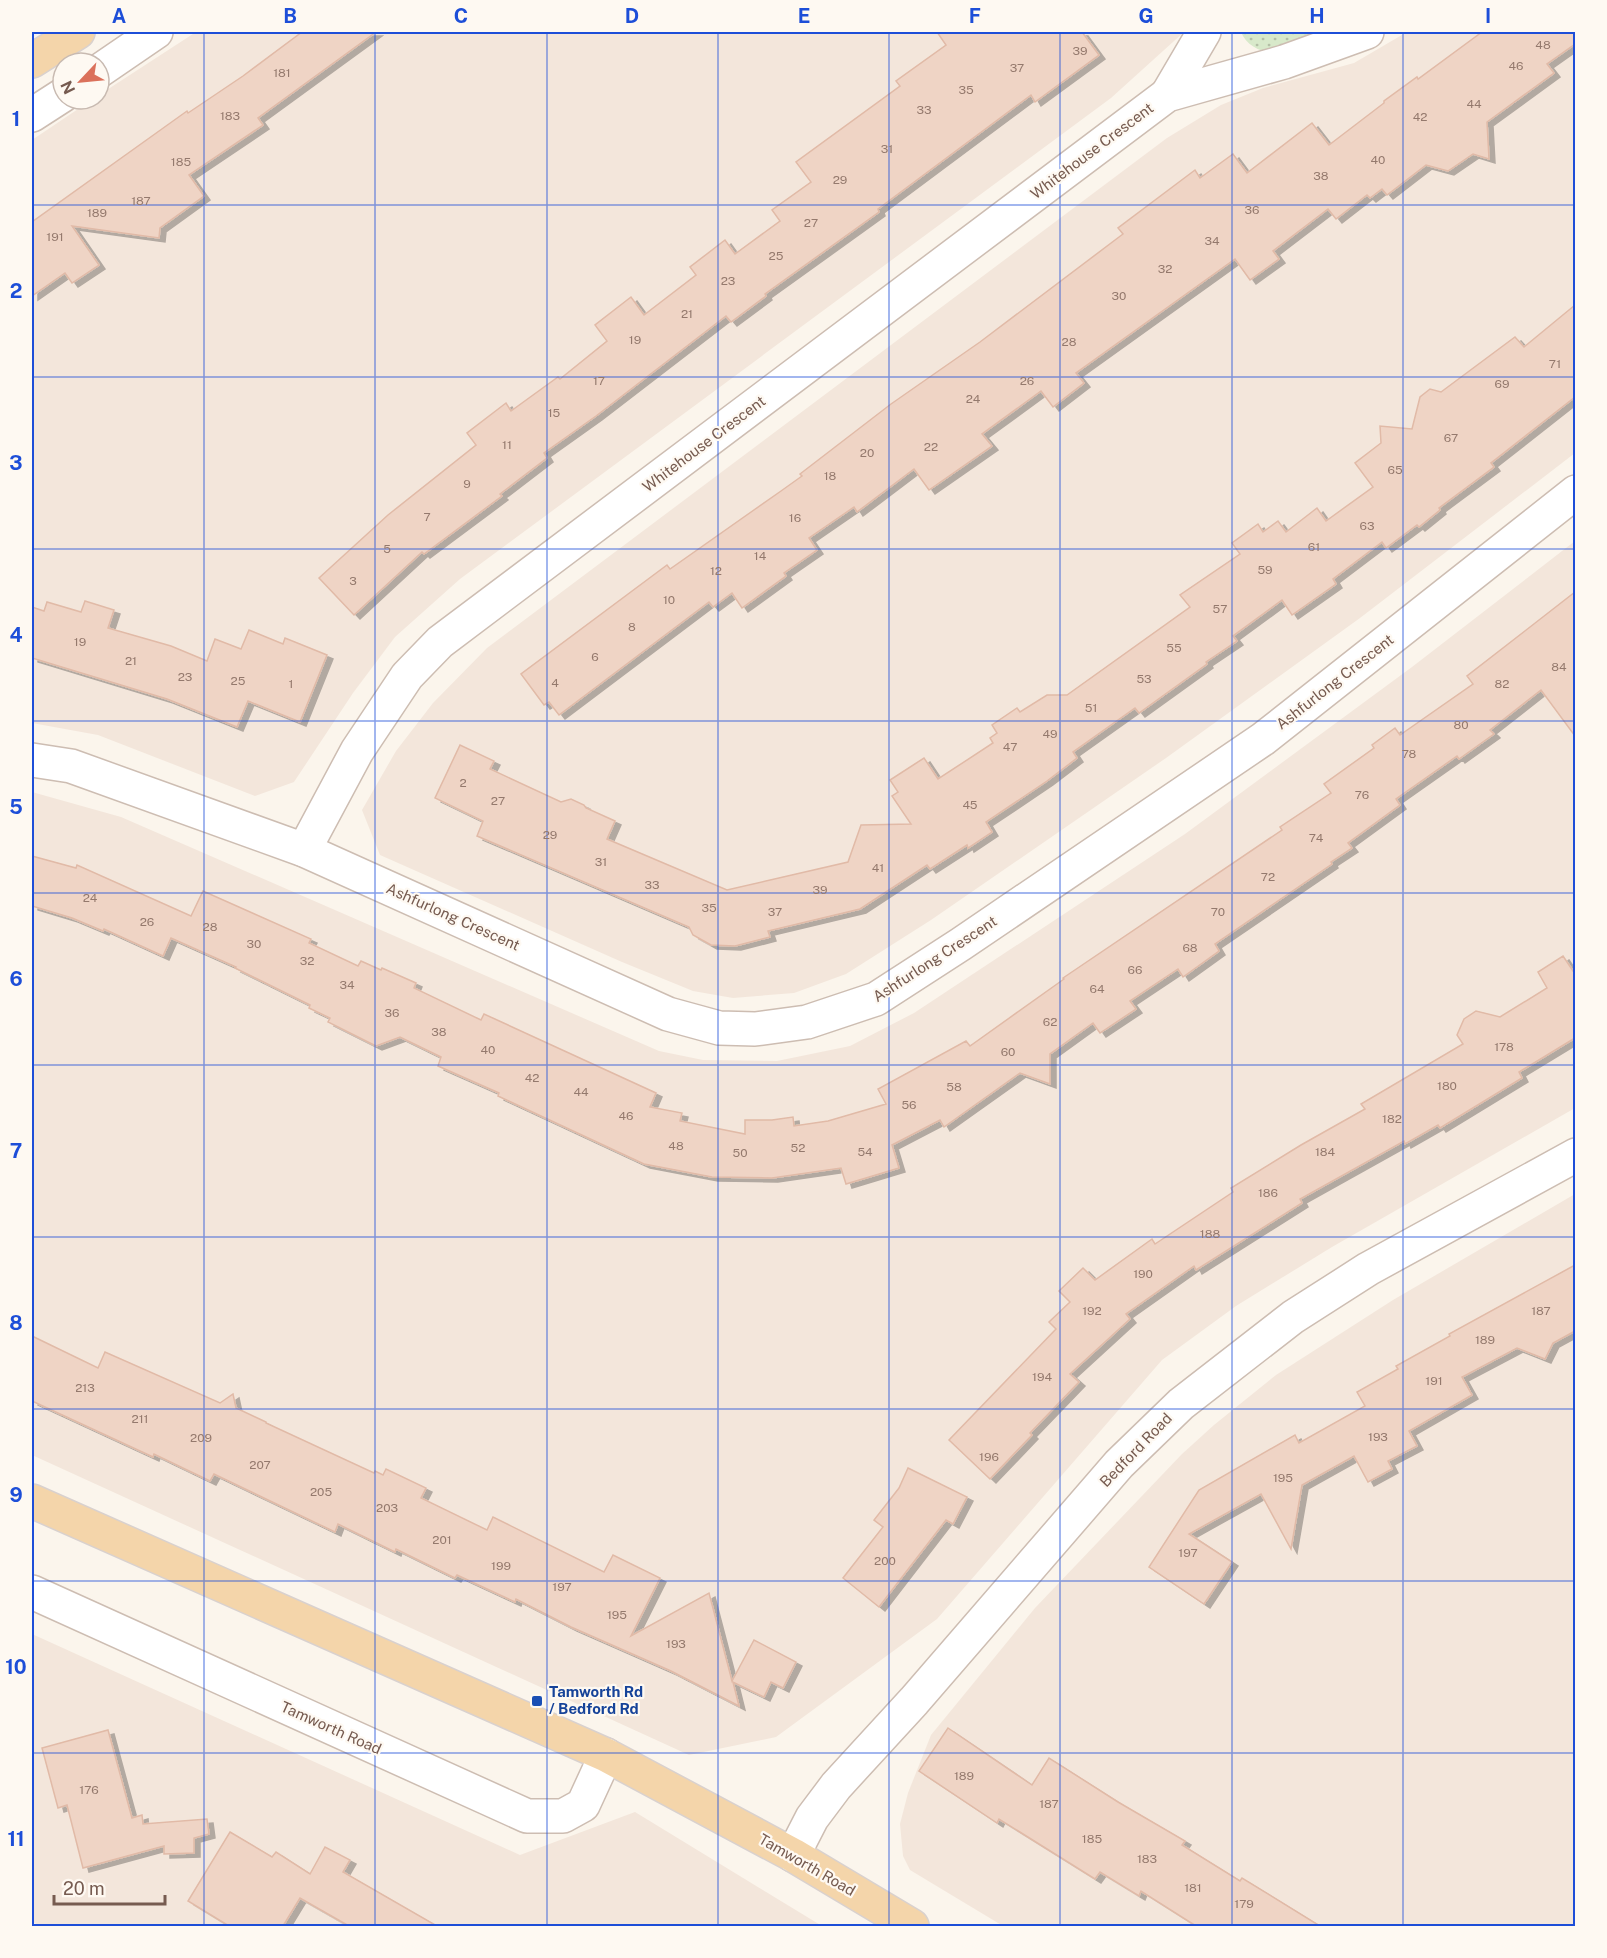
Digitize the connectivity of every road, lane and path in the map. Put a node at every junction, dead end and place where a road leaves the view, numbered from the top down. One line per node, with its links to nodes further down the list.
1 (78, 32): 5 (main road)
2 (156, 32): 6 (street)
3 (1204, 32): 7 (street, Whitehouse Crescent)
4 (1367, 32): 7 (street, Whitehouse Crescent)
5 (32, 61)
6 (111, 63)
7 (1167, 95): 12 (street, Whitehouse Crescent)
8 (51, 102): 9 (street)
9 (32, 115)
10 (1575, 492): 12 (street, Ashfurlong Crescent)
11 (32, 760): 12 (street, Ashfurlong Crescent)
12 (304, 850)
13 (1575, 1155): 17 (street, Bedford Road)
14 (32, 1501): 16 (main road, Tamworth Road)
15 (32, 1592): 16 (street, Tamworth Road)
16 (606, 1755): 17 (main road, Tamworth Road)
17 (793, 1855): 18 (main road, Tamworth Road)
18 (912, 1926)

